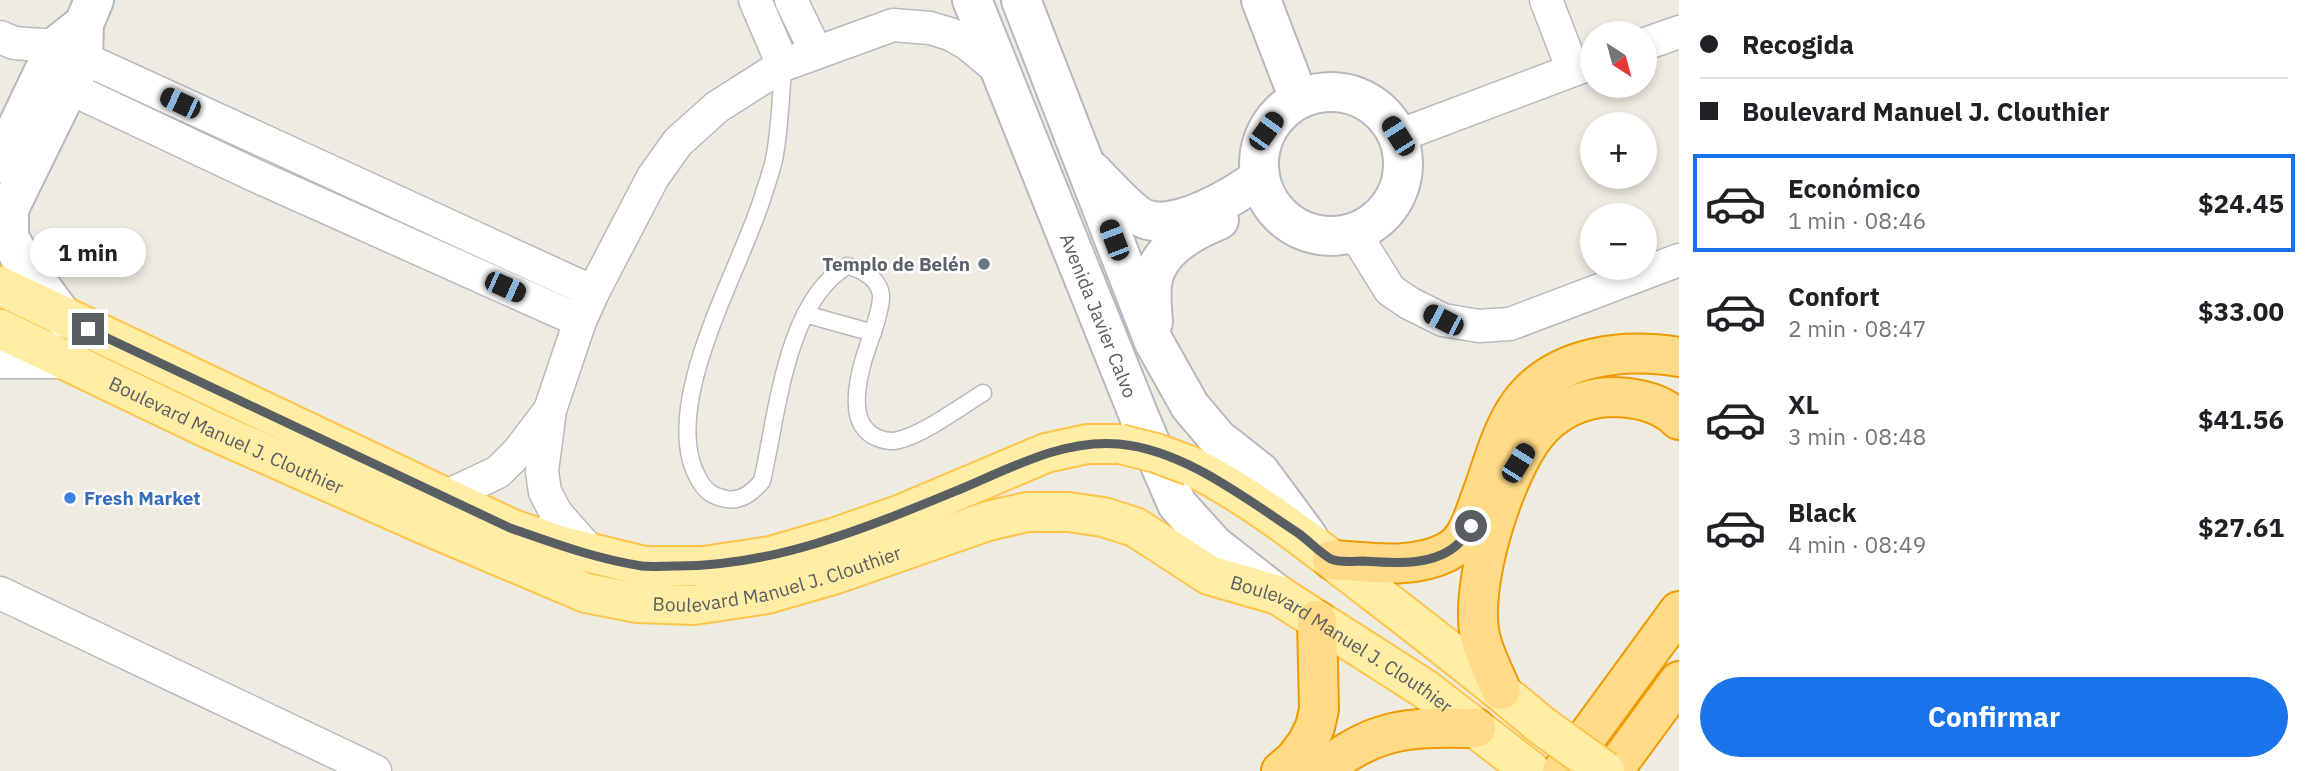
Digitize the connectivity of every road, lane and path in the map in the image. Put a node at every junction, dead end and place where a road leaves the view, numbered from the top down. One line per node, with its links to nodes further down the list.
1 (755, 0): 15 (street)
2 (791, 0): 13 (street)
3 (917, 0): 8 (street)
4 (972, 0): 17 (street, Avenida Javier Calvo)
5 (1021, 0): 21 (street)
6 (1261, 0): 18 (street)
7 (1546, 0): 14 (street)
8 (893, 25): 13 (street); 17 (street)
9 (1679, 32): 11 (street)
10 (7, 40): 12 (street)
11 (1657, 40)
12 (71, 49): 20 (street); 26 (street); 28 (street); 29 (street)
13 (816, 52): 15 (street)
14 (1580, 61)
15 (783, 65): 26 (street); 27 (lane)
16 (1580, 67): 19 (street)
17 (1000, 71): 43 (street, Avenida Javier Calvo)
18 (1299, 99): 19 (street); 22 (street)
19 (1398, 136): 23 (street)
20 (0, 163)
21 (1084, 163): 22 (street); 32 (street)
22 (1264, 189): 23 (street); 32 (street)
23 (1354, 232): 24 (street)
24 (1679, 260)
25 (0, 286): 28 (main road, Boulevard Manuel J. Clouthier)
26 (593, 292): 29 (street)
27 (805, 314): 31 (lane); 31 (lane)
28 (64, 318): 39 (main road, Boulevard Manuel J. Clouthier)
29 (580, 321): 37 (street)
30 (0, 329): 35 (main road, Boulevard Manuel J. Clouthier)
31 (873, 333): 36 (lane)
32 (1154, 342): 40 (street)
33 (1679, 357): 40 (highway)
34 (0, 362): 35 (street)
35 (70, 362): 43 (main road, Boulevard Manuel J. Clouthier)
36 (983, 393)
37 (550, 410): 39 (street); 41 (street)
38 (1679, 420): 47 (highway)
39 (445, 497): 41 (main road, Boulevard Manuel J. Clouthier)
40 (1322, 551): 41 (main road, Boulevard Manuel J. Clouthier, bridge); 47 (main road, Boulevard Manuel J. Clouthier)
41 (593, 555)
42 (0, 593): 50 (street)
43 (1278, 595): 45 (main road, Boulevard Manuel J. Clouthier)
44 (1679, 611): 53 (highway)
45 (1317, 620): 48 (main road, Boulevard Manuel J. Clouthier); 51 (highway)
46 (1679, 681): 55 (highway)
47 (1501, 690): 54 (main road, Boulevard Manuel J. Clouthier, bridge)
48 (1476, 729): 49 (main road, Boulevard Manuel J. Clouthier); 52 (highway)
49 (1523, 765)
50 (375, 771)
51 (1281, 771)
52 (1319, 771)
53 (1562, 771)
54 (1605, 771)
55 (1613, 771)

